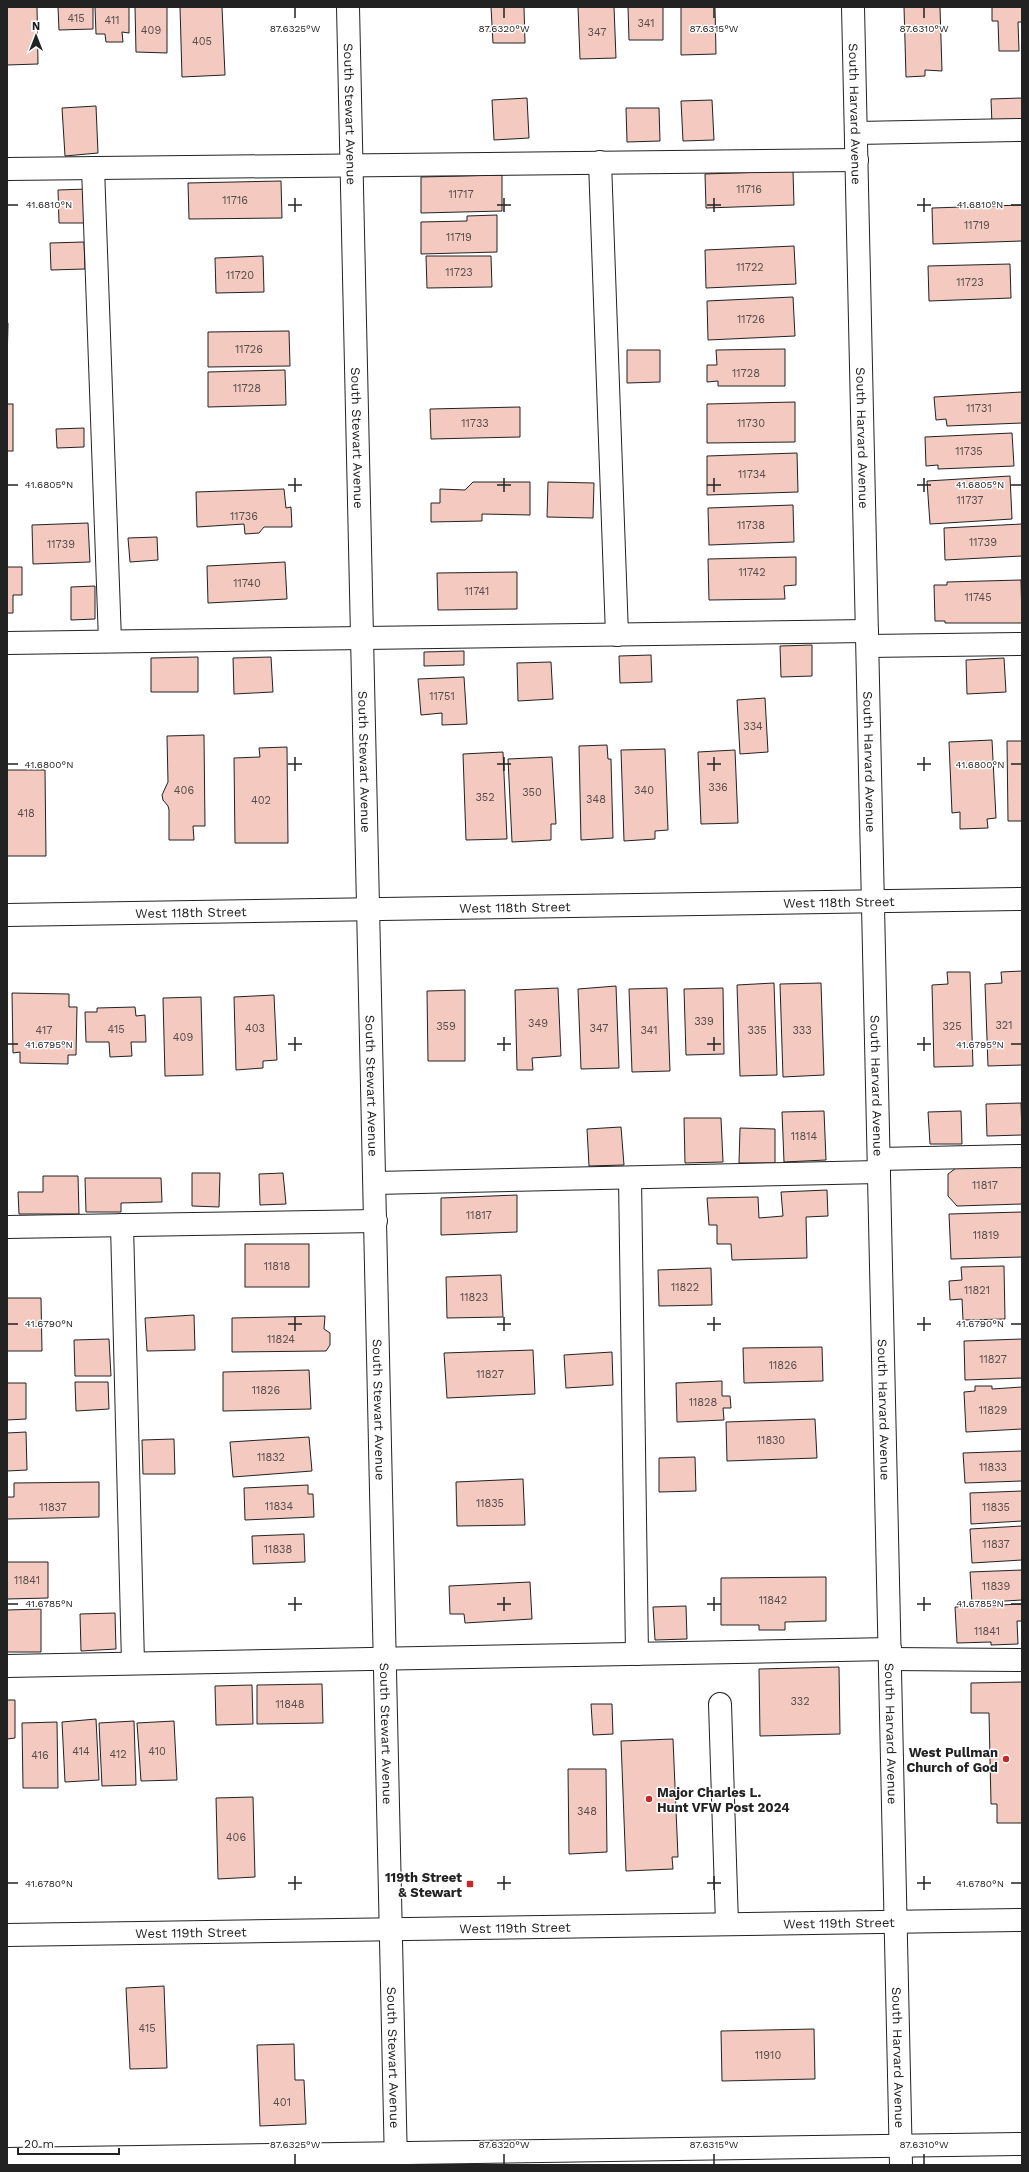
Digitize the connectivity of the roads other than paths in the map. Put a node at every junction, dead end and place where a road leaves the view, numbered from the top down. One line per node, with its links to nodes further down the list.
1 (348, 7): 7 (street, South Stewart Avenue)
2 (853, 7): 4 (street, South Harvard Avenue)
3 (1022, 130): 4 (street)
4 (856, 133): 5 (street, South Harvard Avenue)
5 (857, 160): 6 (street); 12 (street, South Harvard Avenue)
6 (600, 162): 7 (street); 10 (street)
7 (351, 165): 8 (street); 11 (street, South Stewart Avenue)
8 (93, 168): 9 (street); 13 (street)
9 (7, 169)
10 (617, 635): 11 (street); 12 (street)
11 (362, 638): 13 (street); 18 (street, South Stewart Avenue)
12 (867, 639): 15 (street); 17 (street, South Harvard Avenue)
13 (110, 641): 14 (street)
14 (7, 643)
15 (1022, 644)
16 (1022, 899): 17 (street, West 118th Street)
17 (873, 901): 18 (street, West 118th Street); 21 (street, South Harvard Avenue)
18 (369, 909): 19 (street, West 118th Street); 23 (street, South Stewart Avenue)
19 (7, 915)
20 (1022, 1156): 21 (street)
21 (879, 1165): 22 (street); 28 (street, South Harvard Avenue)
22 (630, 1178): 23 (street); 27 (street)
23 (375, 1183): 24 (street, South Stewart Avenue)
24 (376, 1221): 25 (street); 29 (street, South Stewart Avenue)
25 (122, 1225): 26 (street); 31 (street)
26 (7, 1227)
27 (637, 1654): 28 (street); 29 (street)
28 (890, 1654): 30 (street); 35 (street, South Harvard Avenue)
29 (386, 1658): 31 (street); 37 (street, South Stewart Avenue)
30 (1022, 1660)
31 (133, 1663): 32 (street)
32 (7, 1666)
33 (720, 1704): 36 (street)
34 (1022, 1920): 35 (street, West 119th Street)
35 (896, 1921): 36 (street, West 119th Street); 40 (street, South Harvard Avenue)
36 (727, 1924): 37 (street, West 119th Street)
37 (392, 1929): 38 (street, West 119th Street); 43 (street, South Stewart Avenue)
38 (7, 1935)
39 (1022, 2144): 40 (street)
40 (901, 2155): 41 (street)
41 (638, 2157): 43 (street)
42 (7, 2159): 44 (street)
43 (396, 2159): 44 (street)
44 (143, 2161)

